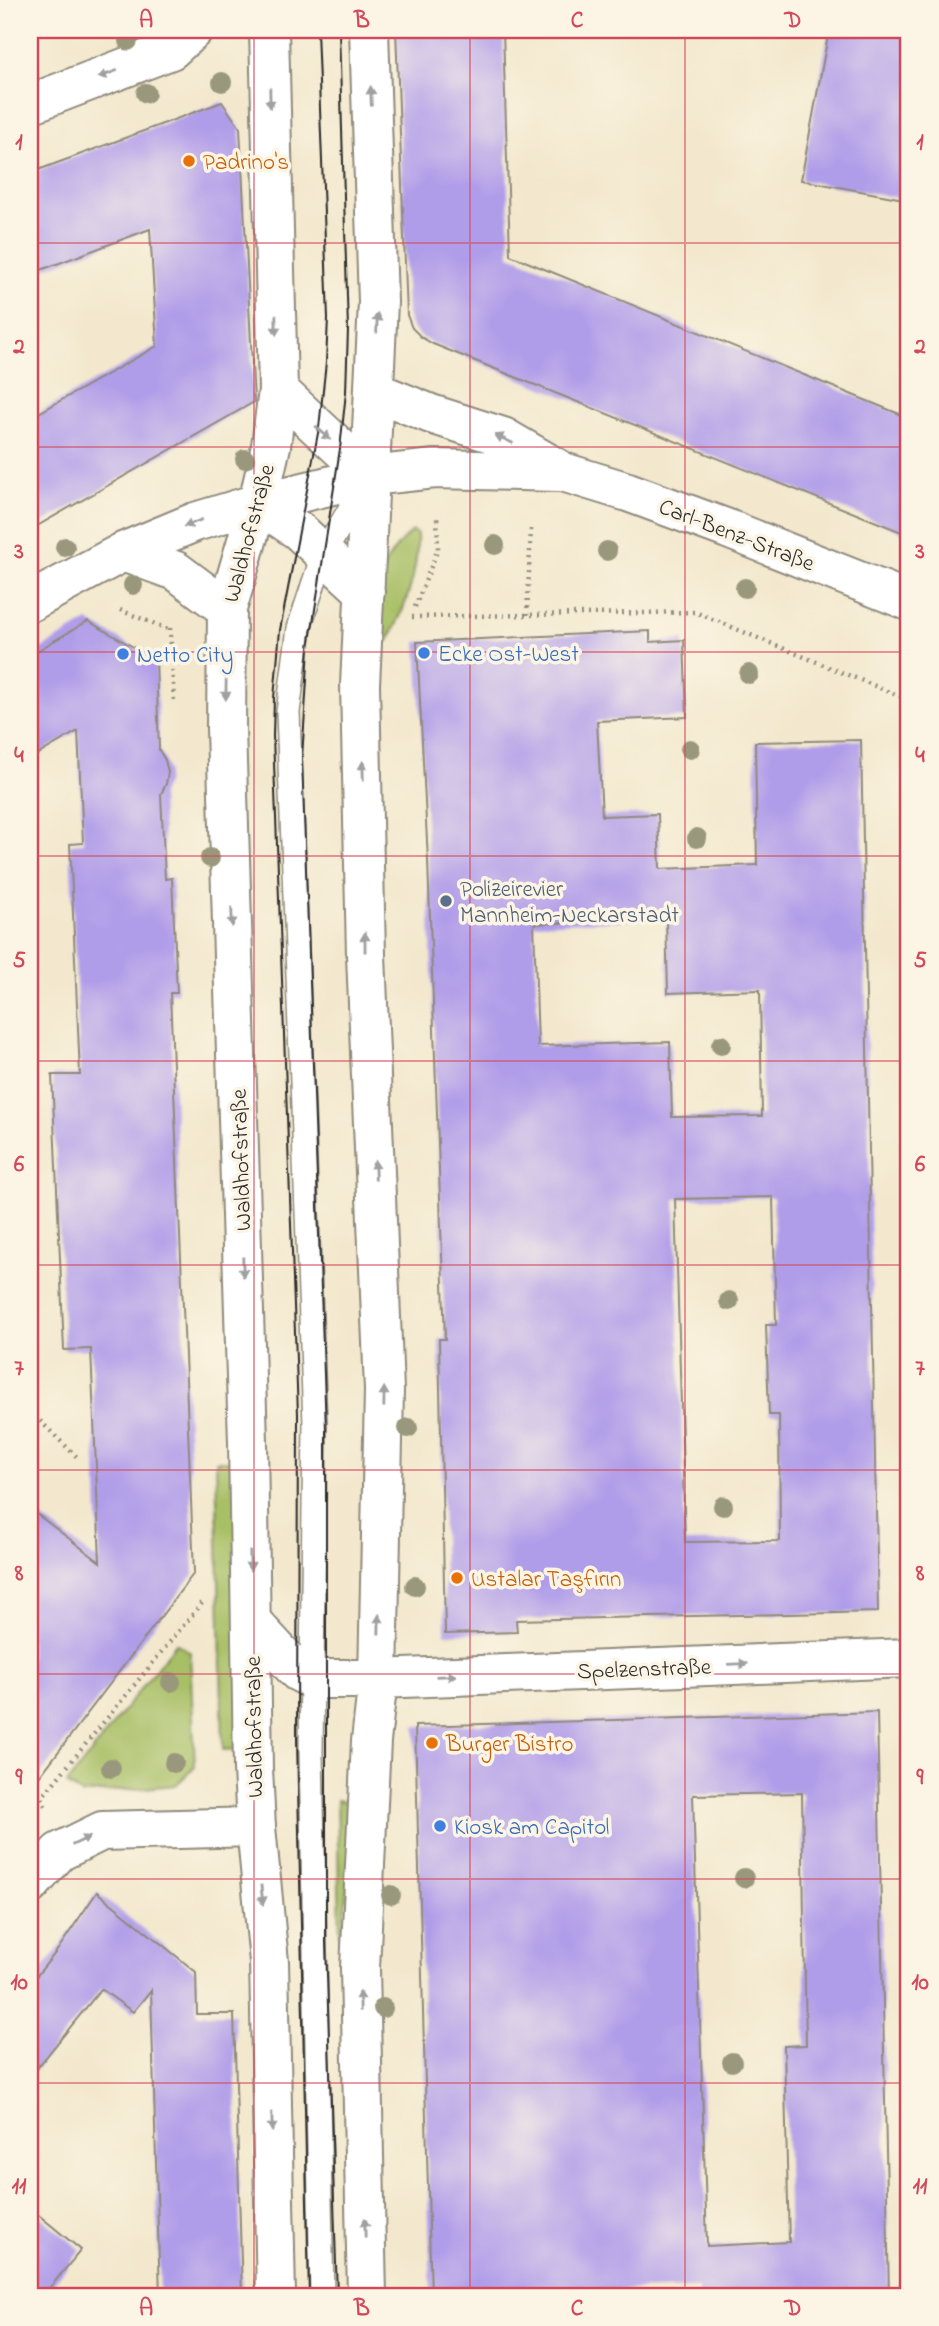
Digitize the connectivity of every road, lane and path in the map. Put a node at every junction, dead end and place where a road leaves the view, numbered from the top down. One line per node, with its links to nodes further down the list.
1 (269, 30): 5 (street, Waldhofstraße, one-way to 5)
2 (369, 30): 6 (street, one-way to 2)
3 (182, 40): 4 (street, one-way to 4)
4 (30, 104)
5 (278, 390): 8 (street, one-way to 8); 9 (street, Waldhofstraße)
6 (374, 391): 7 (street, Carl-Benz-Straße, one-way to 6); 8 (street)
7 (563, 472): 8 (street, Carl-Benz-Straße); 14 (street, Carl-Benz-Straße)
8 (369, 476): 9 (street, Carl-Benz-Straße); 12 (lane); 13 (street)
9 (258, 503): 11 (street, Carl-Benz-Straße, one-way to 11); 12 (street); 16 (street, Waldhofstraße)
10 (531, 530): 17 (path)
11 (123, 552): 15 (street, Carl-Benz-Straße); 16 (street)
12 (324, 555): 13 (street); 25 (lane)
13 (365, 592): 26 (street, one-way to 13)
14 (909, 601)
15 (30, 602)
16 (227, 609): 23 (street, Waldhofstraße, one-way to 23)
17 (527, 615): 18 (path); 19 (path)
18 (411, 617)
19 (909, 700)
20 (30, 1412): 21 (path)
21 (78, 1458)
22 (207, 1597): 28 (path)
23 (251, 1621): 25 (street); 27 (street, Waldhofstraße)
24 (909, 1658): 26 (street, Spelzenstraße, one-way to 24)
25 (312, 1679): 26 (street, Spelzenstraße); 31 (lane)
26 (378, 1679): 32 (street, one-way to 26)
27 (256, 1827): 28 (street, one-way to 27); 30 (street, Waldhofstraße, one-way to 30)
28 (59, 1852): 29 (street)
29 (30, 1885)
30 (276, 2296)
31 (322, 2296)
32 (367, 2296)

